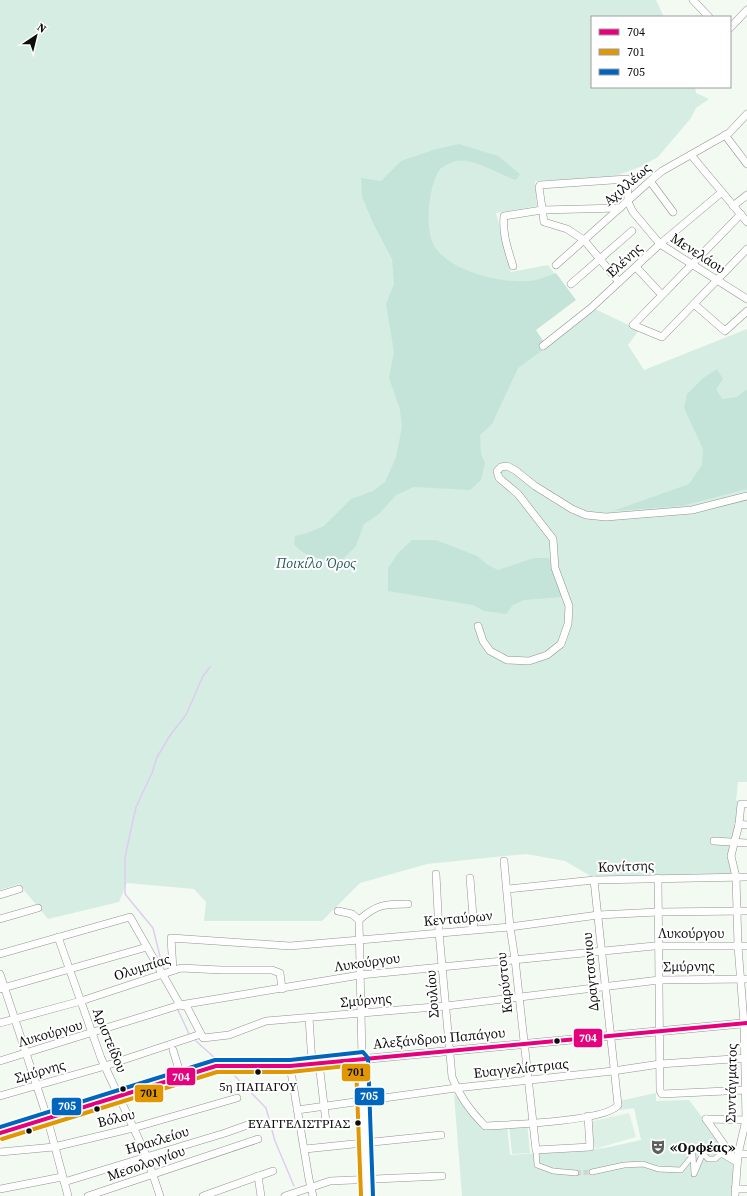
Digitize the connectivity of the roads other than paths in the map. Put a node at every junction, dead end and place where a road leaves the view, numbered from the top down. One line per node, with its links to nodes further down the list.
1 (694, 0): 3 (street)
2 (747, 10): 4 (street)
3 (708, 16)
4 (731, 27)
5 (747, 114): 6 (street, Αχιλλέως)
6 (724, 136): 7 (street, Αχιλλέως); 8 (street)
7 (691, 155): 9 (street, Αχιλλέως); 10 (street)
8 (746, 160)
9 (650, 180): 12 (street, Αχιλλέως); 16 (street)
10 (722, 192): 13 (street); 21 (street, Ελένης)
11 (747, 195): 13 (street)
12 (628, 202): 14 (street, Αχιλλέως); 15 (street); 21 (street, Μενελάου)
13 (734, 206): 17 (street)
14 (620, 208): 15 (street); 20 (street, Αχιλλέως)
15 (542, 210): 20 (street); 26 (street)
16 (673, 212)
17 (741, 214): 18 (street); 24 (street)
18 (747, 222)
19 (632, 231): 23 (street)
20 (584, 240): 23 (street); 25 (street, Αχιλλέως)
21 (660, 244): 24 (street, Μενελάου); 27 (street, Ελένης)
22 (747, 249): 28 (street)
23 (600, 259): 29 (street); 30 (street)
24 (692, 264): 28 (street, Μενελάου); 31 (street)
25 (556, 265)
26 (514, 266)
27 (636, 266): 29 (street, Ελένης); 31 (street)
28 (716, 280): 32 (street, Μενελάου); 33 (street)
29 (619, 282): 35 (street, Ελένης)
30 (571, 284)
31 (661, 294): 33 (street)
32 (747, 300)
33 (694, 304): 34 (street)
34 (747, 311)
35 (543, 346)
36 (747, 496): 37 (street)
37 (478, 626)
38 (744, 804): 39 (street, Συντάγματος)
39 (739, 824): 40 (street); 42 (street, Συντάγματος)
40 (747, 825)
41 (714, 841): 42 (street)
42 (734, 842): 43 (street); 46 (street, Συντάγματος)
43 (747, 843)
44 (504, 861): 52 (street, Καρύστου)
45 (436, 874): 65 (street, Σουλίου)
46 (736, 877): 47 (street, Κονίτσης); 49 (street, Κονίτσης); 58 (street, Συντάγματος)
47 (747, 877)
48 (470, 878): 64 (street)
49 (658, 878): 50 (street, Κονίτσης); 59 (street)
50 (594, 880): 52 (street, Κονίτσης); 60 (street, Δραγτσανιου)
51 (19, 889): 53 (street)
52 (507, 889): 63 (street, Καρύστου)
53 (0, 895)
54 (408, 904): 62 (street)
55 (38, 908): 61 (street)
56 (747, 910): 58 (street, Κενταύρων)
57 (338, 911): 62 (street)
58 (738, 911): 59 (street, Κενταύρων); 69 (street, Συντάγματος)
59 (658, 912): 60 (street, Κενταύρων); 68 (street)
60 (598, 915): 63 (street, Κενταύρων); 72 (street, Δραγτσανιου)
61 (0, 919)
62 (359, 920): 67 (street)
63 (510, 927): 64 (street, Κενταύρων); 74 (street, Καρύστου)
64 (474, 929): 65 (street, Κενταύρων)
65 (439, 932): 67 (street, Κενταύρων); 75 (street, Σουλίου)
66 (58, 937): 71 (street); 73 (street); 76 (street, Αριστείδου)
67 (359, 940): 77 (street, Κενταύρων); 80 (street)
68 (659, 946): 69 (street, Λυκούργου); 72 (street, Λυκούργου); 82 (street)
69 (738, 946): 70 (street, Λυκούργου); 81 (street, Συντάγματος)
70 (747, 946)
71 (147, 947): 76 (street); 79 (street)
72 (603, 950): 74 (street, Λυκούργου); 83 (street, Δραγτσανιου)
73 (0, 954)
74 (515, 959): 75 (street, Λυκούργου); 86 (street, Καρύστου)
75 (444, 966): 80 (street, Λυκούργου); 89 (street, Σουλίου)
76 (69, 970): 84 (street); 87 (street, Αριστείδου)
77 (173, 970): 79 (street, Ολυμπίας); 85 (street, Ολυμπίας)
78 (0, 974): 84 (street)
79 (162, 974): 87 (street, Ολυμπίας); 88 (street)
80 (360, 975): 85 (street, Λυκούργου); 90 (street)
81 (744, 979): 82 (street, Σμύρνης); 94 (street, Συντάγματος)
82 (659, 980): 83 (street, Σμύρνης); 95 (street)
83 (604, 986): 86 (street, Σμύρνης); 98 (street, Δραγτσανιου)
84 (2, 989): 92 (street)
85 (282, 989): 88 (street, Λυκούργου)
86 (518, 997): 89 (street, Σμύρνης); 99 (street, Καρύστου)
87 (81, 1001): 92 (street, Ολυμπίας); 96 (street, Αριστείδου)
88 (180, 1006): 96 (street, Λυκούργου); 97 (street)
89 (446, 1006): 90 (street, Σμύρνης); 101 (street, Σουλίου)
90 (361, 1014): 91 (street, Σμύρνης); 103 (street)
91 (309, 1018): 97 (street, Σμύρνης); 106 (street)
92 (15, 1020): 93 (street, Ολυμπίας); 102 (street)
93 (0, 1023)
94 (746, 1023): 95 (street, Αλεξάνδρου Παπάγου); 104 (street, Συντάγματος)
95 (661, 1031): 98 (street, Αλεξάνδρου Παπάγου); 107 (street)
96 (92, 1034): 102 (street, Λυκούργου); 108 (street, Αριστείδου)
97 (201, 1034): 108 (street, Σμύρνης)
98 (610, 1035): 99 (street, Αλεξάνδρου Παπάγου); 110 (street, Δραγτσανιου)
99 (524, 1043): 101 (street, Αλεξάνδρου Παπάγου); 112 (street, Καρύστου)
100 (173, 1050): 111 (street)
101 (449, 1050): 103 (street, Αλεξάνδρου Παπάγου); 114 (street, Σουλίου)
102 (26, 1053): 105 (street, Λυκούργου); 113 (street)
103 (362, 1058): 106 (street, Αλεξάνδρου Παπάγου); 119 (street)
104 (746, 1058): 107 (street, Ευαγγελίστριας); 115 (street, Συντάγματος)
105 (0, 1061)
106 (316, 1063): 109 (street, Αλεξάνδρου Παπάγου); 120 (street)
107 (660, 1064): 110 (street, Ευαγγελίστριας); 115 (street)
108 (105, 1066): 113 (street, Σμύρνης); 116 (street, Αριστείδου)
109 (290, 1066): 111 (street, Αλεξάνδρου Παπάγου); 121 (street)
110 (613, 1071): 112 (street, Ευαγγελίστριας); 122 (street, Δραγτσανιου)
111 (181, 1076): 116 (street, Αλεξάνδρου Παπάγου)
112 (529, 1081): 114 (street, Ευαγγελίστριας); 127 (street, Καρύστου)
113 (37, 1085): 117 (street, Σμύρνης); 123 (street)
114 (456, 1088): 119 (street, Ευαγγελίστριας); 127 (street, Σουλίου)
115 (746, 1090): 124 (street, Συντάγματος)
116 (118, 1095): 123 (street, Αλεξάνδρου Παπάγου); 128 (street, Αριστείδου)
117 (0, 1096)
118 (237, 1098): 128 (street, Βόλου)
119 (364, 1100): 120 (street, Ευαγγελίστριας); 132 (street)
120 (324, 1106): 121 (street, Ευαγγελίστριας); 126 (street)
121 (297, 1110): 134 (street)
122 (588, 1116): 127 (street); 135 (street)
123 (47, 1118): 129 (street, Αλεξάνδρου Παπάγου); 133 (street)
124 (746, 1120): 137 (street, Συντάγματος); 140 (street)
125 (256, 1122): 139 (street, Ηρακλείου)
126 (326, 1122)
127 (534, 1123): 135 (street, Καρύστου)
128 (133, 1128): 133 (street, Βόλου); 139 (street, Αριστείδου)
129 (0, 1133)
130 (441, 1135): 132 (street)
131 (258, 1138): 144 (street, Μεσολογγίου)
132 (366, 1142): 134 (street); 147 (street)
133 (54, 1147): 136 (street, Βόλου); 148 (street)
134 (305, 1149): 149 (street)
135 (536, 1150): 143 (street)
136 (0, 1152)
137 (738, 1154): 138 (street); 140 (street, Συντάγματος)
138 (747, 1154)
139 (147, 1157): 144 (street, Αριστείδου); 148 (street, Ηρακλείου)
140 (737, 1163): 142 (street); 152 (street, Συντάγματος)
141 (273, 1171): 145 (street)
142 (592, 1172)
143 (576, 1173)
144 (153, 1175): 154 (street, Μεσολογγίου); 155 (street, Αριστείδου)
145 (258, 1176): 156 (street); 157 (street)
146 (442, 1176): 147 (street)
147 (367, 1178): 149 (street); 160 (street)
148 (63, 1179): 150 (street, Ηρακλείου); 153 (street)
149 (310, 1186): 158 (street); 159 (street)
150 (0, 1189)
151 (747, 1189): 152 (street)
152 (735, 1193)
153 (68, 1196)
154 (88, 1196)
155 (160, 1196)
156 (203, 1196)
157 (261, 1196)
158 (285, 1196)
159 (313, 1196)
160 (367, 1196)

